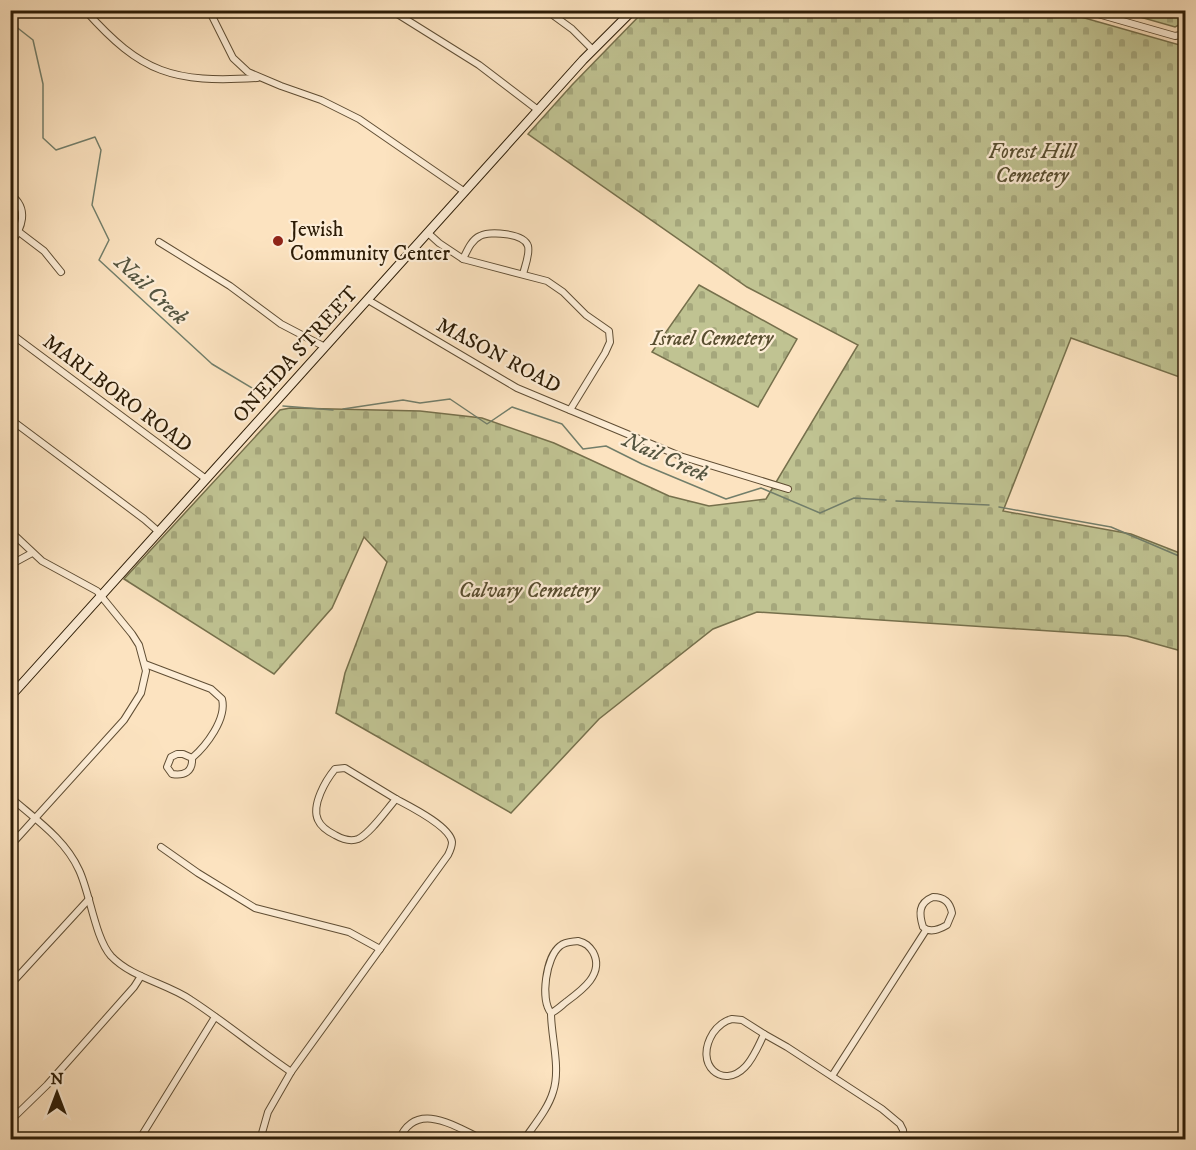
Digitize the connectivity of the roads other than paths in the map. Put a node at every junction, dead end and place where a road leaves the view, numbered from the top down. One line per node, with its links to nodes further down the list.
1 (86, 10): 9 (street)
2 (208, 10): 9 (street)
3 (391, 10): 10 (street)
4 (546, 10): 8 (street)
5 (633, 10): 8 (street, ONEIDA STREET)
6 (1084, 10): 7 (street)
7 (1185, 34)
8 (593, 50): 10 (street, ONEIDA STREET)
9 (259, 77): 11 (street)
10 (538, 110): 11 (street, ONEIDA STREET)
11 (465, 192): 14 (street, ONEIDA STREET)
12 (10, 194): 13 (street)
13 (19, 232): 16 (street); 18 (street)
14 (428, 232): 17 (street); 20 (street, ONEIDA STREET)
15 (159, 242): 22 (street)
16 (10, 245)
17 (463, 259): 19 (street); 19 (street)
18 (61, 272)
19 (522, 274): 23 (street)
20 (368, 300): 22 (street, ONEIDA STREET); 23 (street, MASON ROAD)
21 (10, 333): 25 (street, MARLBORO ROAD)
22 (325, 347): 25 (street, ONEIDA STREET)
23 (570, 410): 26 (street, MASON ROAD)
24 (10, 419): 28 (street)
25 (206, 479): 28 (street, ONEIDA STREET)
26 (788, 489)
27 (10, 531): 29 (street)
28 (159, 532): 31 (street, ONEIDA STREET)
29 (32, 554): 30 (street); 31 (street)
30 (10, 565)
31 (102, 596): 32 (street); 33 (street, ONEIDA STREET)
32 (145, 664): 34 (street); 37 (street)
33 (10, 698)
34 (192, 758)
35 (10, 797): 37 (street)
36 (396, 798): 36 (street); 42 (street)
37 (35, 819): 38 (street); 40 (street)
38 (10, 846)
39 (161, 847): 42 (street)
40 (89, 899): 43 (street); 44 (street)
41 (926, 930): 41 (street); 49 (street)
42 (380, 949): 48 (street)
43 (141, 976): 46 (street); 50 (street)
44 (10, 985)
45 (551, 1013): 45 (street); 56 (street)
46 (215, 1017): 48 (street); 52 (street)
47 (764, 1035): 47 (street); 49 (street)
48 (291, 1072): 53 (street)
49 (832, 1076): 51 (street)
50 (10, 1121)
51 (904, 1137)
52 (139, 1140)
53 (260, 1140)
54 (399, 1140): 55 (street)
55 (484, 1140)
56 (524, 1140)

